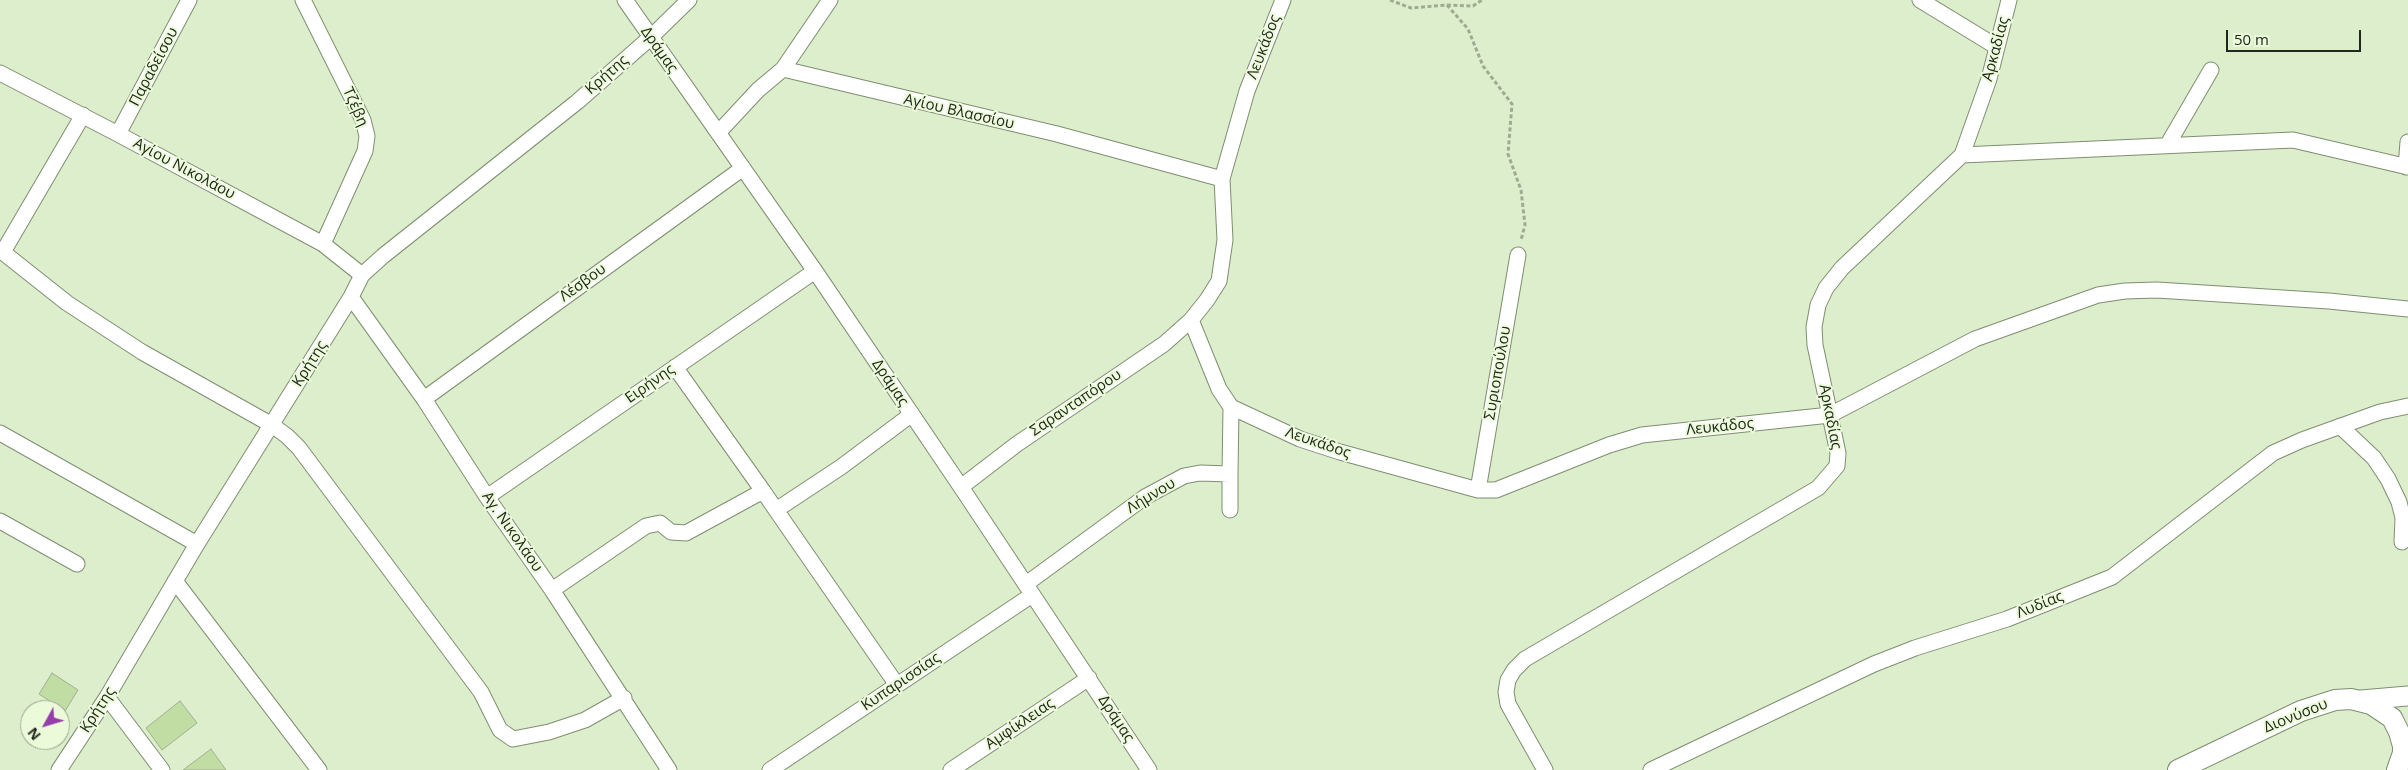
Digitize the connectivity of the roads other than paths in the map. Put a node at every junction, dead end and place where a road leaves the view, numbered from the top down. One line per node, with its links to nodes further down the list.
1 (190, 0): 16 (street, Παραδείσου)
2 (302, 0): 23 (street, Τζέβη)
3 (625, 0): 9 (street, Δράμας)
4 (689, 0): 9 (street, Κρήτης)
5 (830, 0): 11 (street)
6 (1282, 0): 22 (street, Λευκάδος)
7 (1920, 0): 10 (street)
8 (2009, 0): 10 (street, Αρκαδίας)
9 (650, 38): 15 (street, Δράμας); 27 (street, Κρήτης)
10 (1997, 47): 19 (street, Αρκαδίας)
11 (783, 70): 15 (street); 22 (street, Αγίου Βλασσίου)
12 (2212, 70): 18 (street)
13 (0, 74): 14 (street, Αγίου Νικολάου)
14 (83, 116): 16 (street, Αγίου Νικολάου); 24 (street)
15 (718, 133): 21 (street, Δράμας)
16 (118, 134): 23 (street, Αγίου Νικολάου)
17 (2408, 142): 20 (street)
18 (2168, 144): 19 (street); 20 (street)
19 (1962, 155): 36 (street, Αρκαδίας)
20 (2407, 167)
21 (742, 168): 26 (street, Δράμας); 32 (street, Λέσβου)
22 (1222, 179): 30 (street, Λευκάδος)
23 (323, 244): 27 (street, Αγίου Νικολάου)
24 (2, 251): 37 (street)
25 (1518, 255): 42 (street, Συριοπούλου)
26 (815, 271): 31 (street, Ειρήνης); 35 (street, Δράμας)
27 (362, 275): 28 (street, Κρήτης)
28 (351, 297): 32 (street, Αγ. Νικολάου); 37 (street, Κρήτης)
29 (2408, 309): 36 (street)
30 (1191, 320): 34 (street); 41 (street, Σαρανταπόρου)
31 (675, 367): 43 (street); 44 (street, Ειρήνης)
32 (424, 399): 44 (street, Αγ. Νικολάου)
33 (2408, 406): 38 (street, Λυδίας)
34 (1231, 407): 40 (street); 42 (street, Λευκάδος)
35 (912, 414): 41 (street, Δράμας); 45 (street)
36 (1830, 415): 42 (street, Λευκάδος); 67 (street, Αρκαδίας)
37 (272, 425): 49 (street, Κρήτης); 58 (street)
38 (2340, 426): 48 (street); 68 (street, Λυδίας)
39 (0, 433): 49 (street)
40 (1230, 474): 46 (street); 52 (street, Λήμνου)
41 (961, 487): 52 (street, Δράμας)
42 (1478, 490)
43 (763, 491): 45 (street); 53 (street)
44 (486, 497): 53 (street, Αγ. Νικολάου)
45 (776, 510): 55 (street)
46 (1230, 510)
47 (0, 521): 50 (street)
48 (2402, 542)
49 (197, 544): 51 (street, Κρήτης)
50 (77, 564)
51 (175, 581): 56 (street, Κρήτης); 62 (street)
52 (1029, 589): 54 (street, Δράμας); 55 (street, Κυπαρισσίας)
53 (552, 590): 58 (street, Αγ. Νικολάου)
54 (1089, 678): 65 (street, Αμφίκλειας); 66 (street, Δράμας)
55 (897, 685): 64 (street, Κυπαρισσίας)
56 (107, 697): 60 (street, Κρήτης); 61 (street)
57 (2407, 697): 59 (street)
58 (624, 698): 63 (street, Αγ. Νικολάου)
59 (2361, 700): 69 (main road, Διονύσου); 70 (main road, Διονύσου)
60 (59, 770)
61 (162, 770)
62 (318, 770)
63 (669, 770)
64 (770, 770)
65 (951, 770)
66 (1148, 770)
67 (1545, 770)
68 (1651, 770)
69 (2178, 770)
70 (2397, 770)

